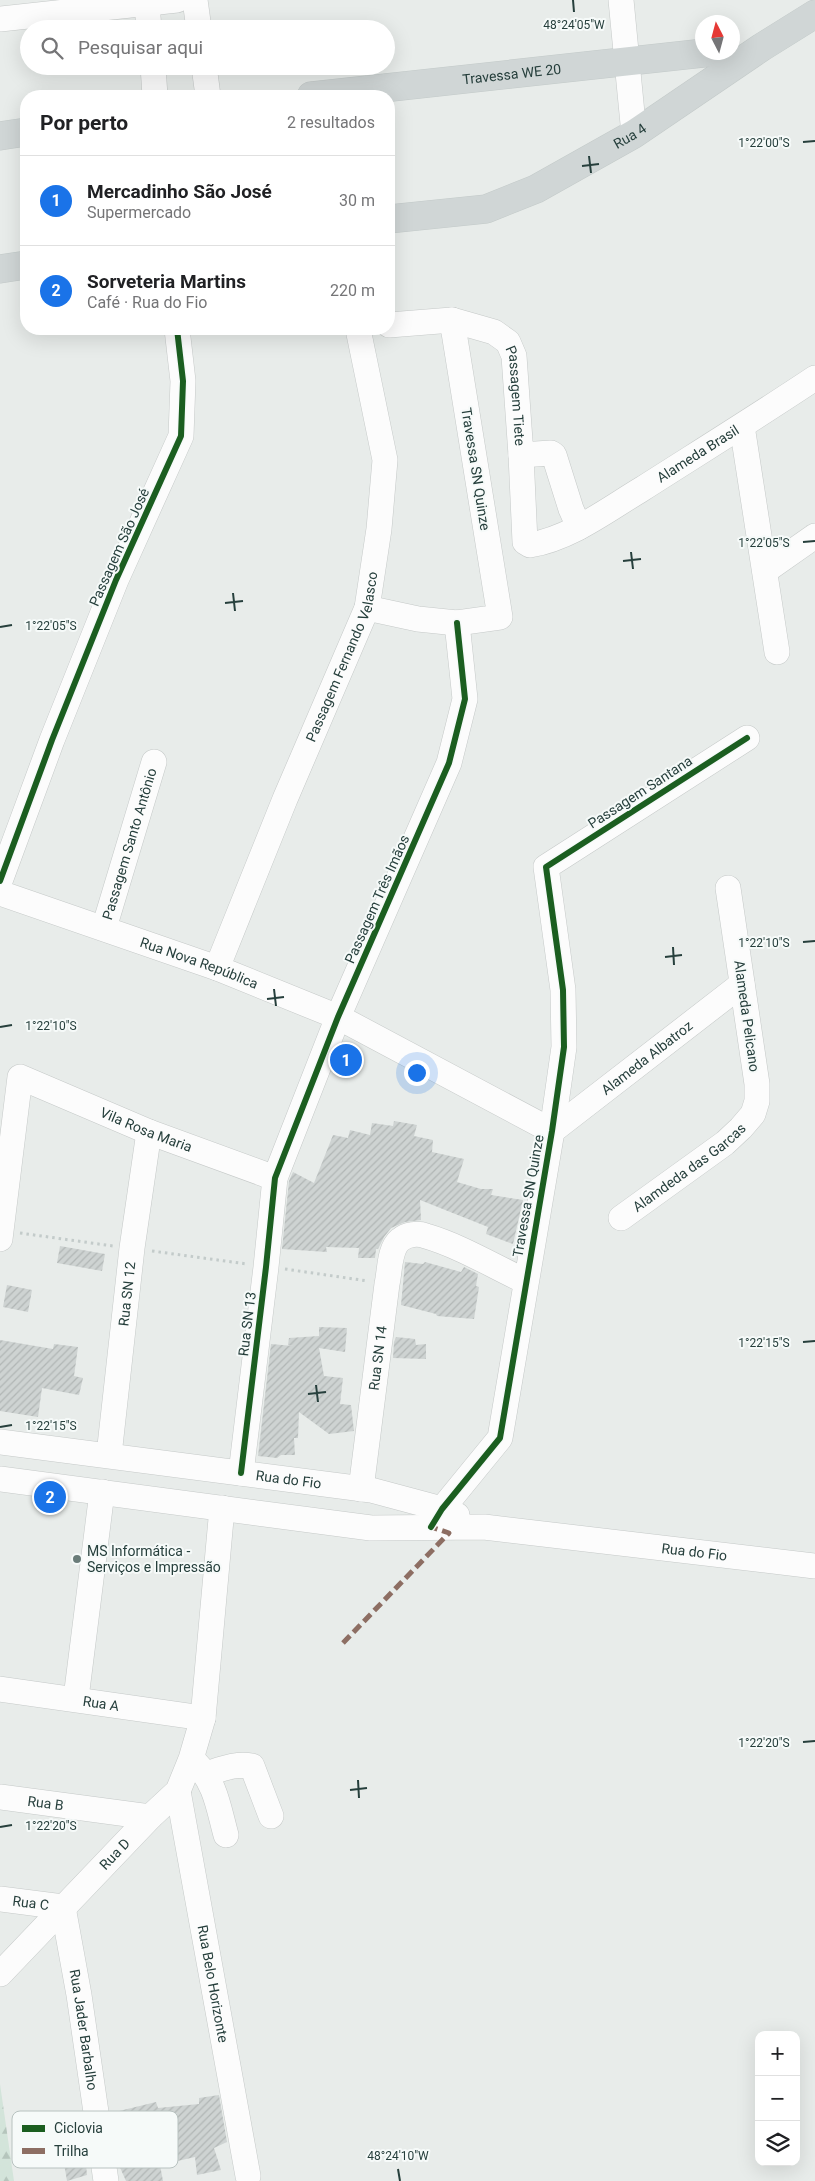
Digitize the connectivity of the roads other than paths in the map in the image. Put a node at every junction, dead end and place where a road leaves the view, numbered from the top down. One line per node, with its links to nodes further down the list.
1 (177, 0): 4 (street)
2 (196, 0): 8 (street)
3 (621, 0): 12 (street)
4 (141, 3): 6 (street); 7 (street)
5 (815, 14): 9 (main road, Rua 4)
6 (0, 19)
7 (146, 20)
8 (198, 20)
9 (762, 47): 10 (main road); 19 (main road, Rua 4)
10 (740, 49)
11 (695, 54): 12 (main road, Travessa WE 20)
12 (626, 62): 17 (main road, Travessa WE 20); 19 (street)
13 (154, 75): 15 (street)
14 (205, 75): 16 (street)
15 (155, 90)
16 (207, 90)
17 (367, 90)
18 (20, 133): 20 (main road)
19 (634, 134): 21 (main road, Rua 4)
20 (0, 136)
21 (395, 218)
22 (20, 266): 23 (main road)
23 (0, 269)
24 (452, 320): 25 (street, Passagem Tiete); 30 (street, Passagem Tiete); 35 (street, Travessa SN Quinze)
25 (395, 325)
26 (179, 335): 40 (street, Passagem São José)
27 (359, 335): 34 (street, Passagem Fernando Velasco)
28 (815, 378): 29 (street, Alameda Brasil)
29 (742, 426): 31 (street, Alameda Brasil); 33 (street)
30 (521, 455): 31 (street, Passagem Tiete); 31 (street, Passagem Tiete)
31 (579, 527)
32 (815, 536): 33 (street)
33 (765, 571): 36 (street)
34 (367, 608): 35 (street); 44 (street, Passagem Fernando Velasco)
35 (457, 623): 46 (street, Passagem Três Imãos)
36 (777, 652)
37 (747, 738): 39 (street, Passagem Santana)
38 (154, 762): 43 (street, Passagem Santo Antônio)
39 (546, 867): 48 (street, Travessa SN Quinze)
40 (0, 881)
41 (728, 888): 45 (street, Alameda Pelicano)
42 (0, 893): 43 (street, Rua Nova República)
43 (104, 928): 44 (street, Rua Nova República)
44 (217, 968): 46 (street, Rua Nova República)
45 (742, 984): 47 (street, Alameda Pelicano); 48 (street, Alameda Albatroz)
46 (338, 1017): 48 (street, Rua Nova República); 50 (street, Passagem Três Imãos)
47 (753, 1114): 51 (street, Alamdeda das Garcas)
48 (552, 1131): 53 (street, Travessa SN Quinze)
49 (148, 1132): 50 (street, Vila Rosa Maria); 52 (street, Vila Rosa Maria); 55 (street, Rua SN 12)
50 (275, 1178): 56 (street, Rua SN 13)
51 (621, 1218)
52 (1, 1235)
53 (525, 1281): 58 (street, Rua SN 14); 61 (street, Travessa SN Quinze)
54 (0, 1442): 55 (street, Rua do Fio)
55 (109, 1455): 56 (street, Rua do Fio)
56 (241, 1473): 58 (street, Rua do Fio)
57 (0, 1479): 59 (street, Rua do Fio)
58 (361, 1489): 61 (street, Rua do Fio)
59 (102, 1492): 60 (street, Rua do Fio); 64 (street)
60 (222, 1508): 61 (street, Rua do Fio); 65 (street)
61 (437, 1518): 62 (street, Rua do Fio)
62 (815, 1566)
63 (0, 1689): 64 (street, Rua A)
64 (76, 1698): 65 (street, Rua A)
65 (203, 1718): 66 (street, Rua D)
66 (199, 1766): 67 (street, Rua D); 69 (street); 71 (street)
67 (178, 1791): 70 (street, Rua D); 77 (street, Rua Belo Horizonte)
68 (0, 1797): 70 (street, Rua B)
69 (271, 1816)
70 (150, 1817): 73 (street, Rua D)
71 (226, 1835)
72 (0, 1899): 73 (street, Rua C)
73 (63, 1907): 74 (street, Rua D); 75 (street, Rua Jader Barbalho)
74 (0, 1974)
75 (96, 2111)
76 (104, 2168): 78 (street, Rua Jader Barbalho)
77 (248, 2176)
78 (106, 2181)

